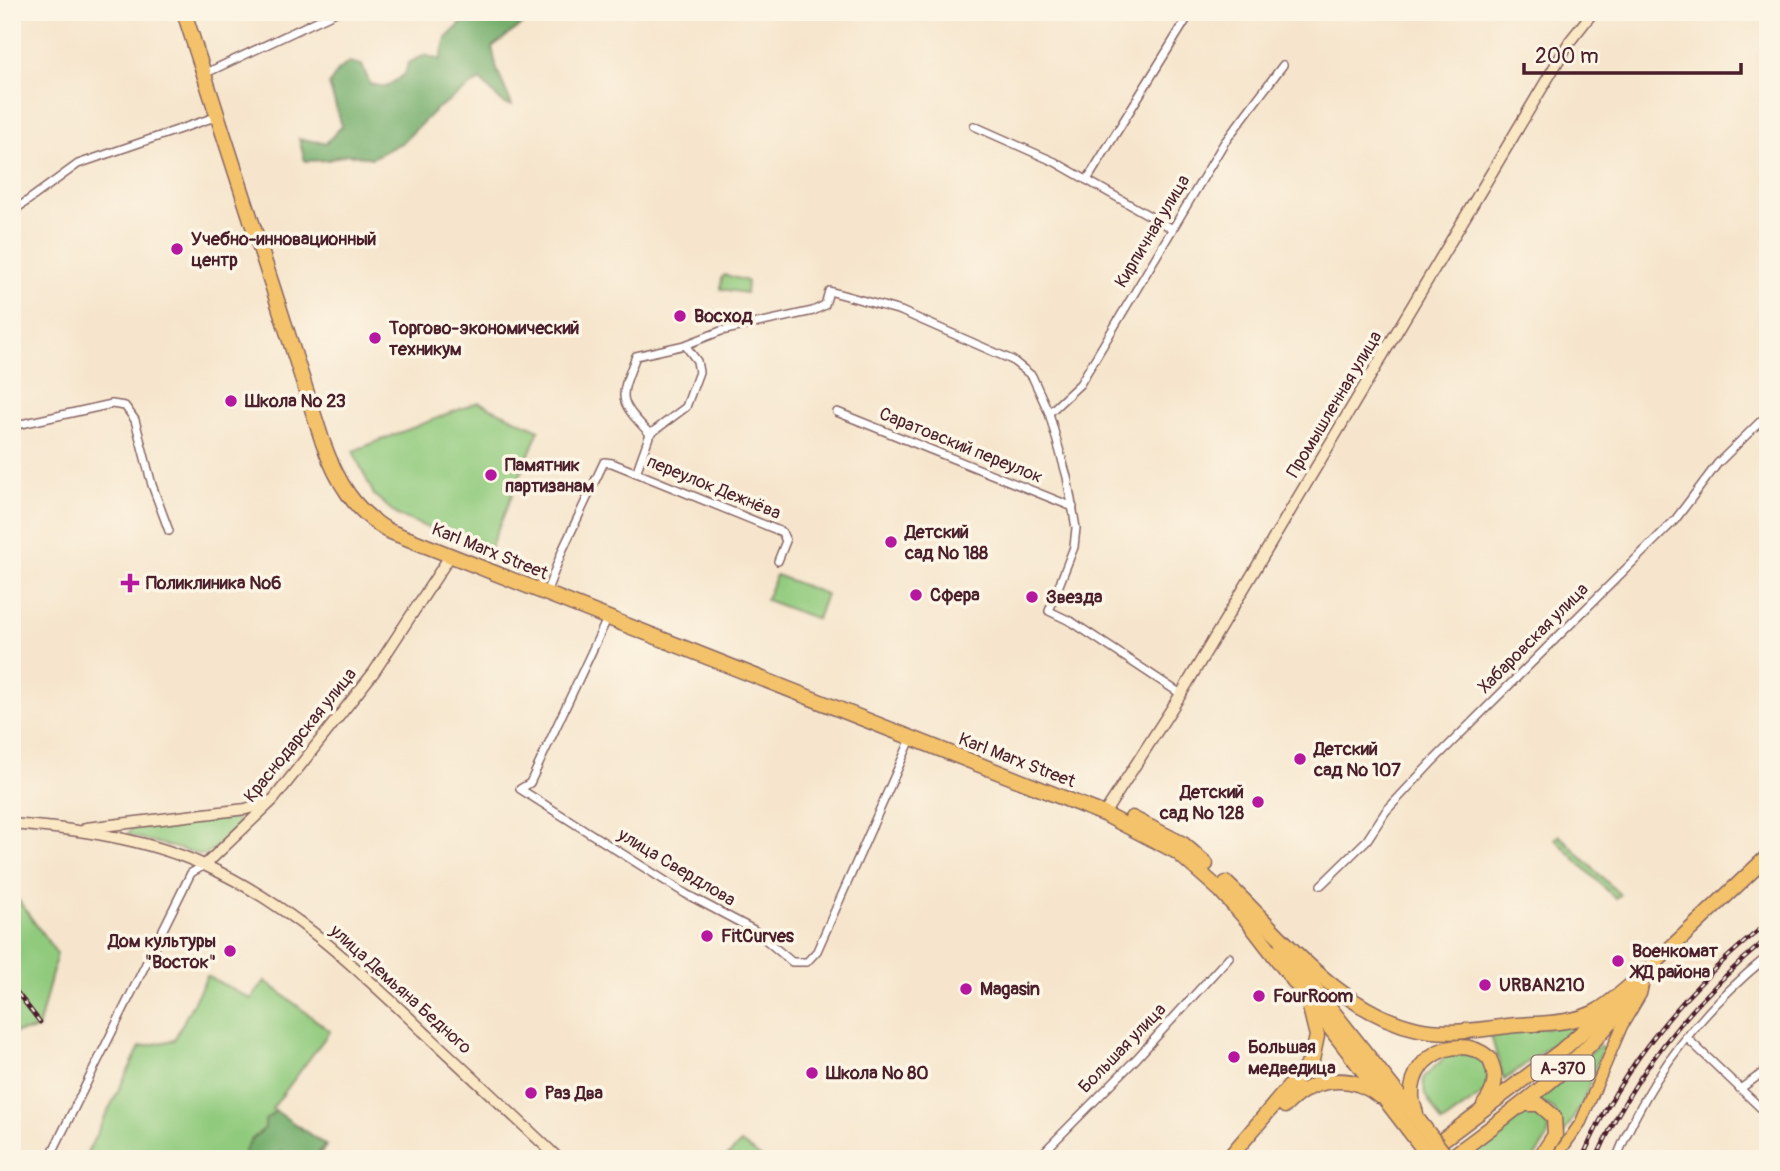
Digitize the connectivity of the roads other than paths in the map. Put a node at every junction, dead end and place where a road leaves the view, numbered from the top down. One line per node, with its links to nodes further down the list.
1 (184, 12): 6 (highway, Karl Marx Street)
2 (336, 12): 6 (street)
3 (1191, 12): 9 (street)
4 (1593, 12): 25 (street, Промышленная улица)
5 (1283, 65): 11 (street, Кирпичная улица)
6 (204, 74): 7 (highway, Karl Marx Street)
7 (218, 116): 10 (street); 21 (highway, Karl Marx Street)
8 (974, 126): 9 (street)
9 (1087, 180): 11 (street)
10 (12, 212)
11 (1171, 228): 14 (street, Кирпичная улица)
12 (685, 345): 14 (street); 17 (street); 17 (street)
13 (837, 412): 19 (street, Саратовский переулок)
14 (1049, 413): 19 (street)
15 (1768, 414): 33 (street, Хабаровская улица)
16 (12, 426): 20 (street)
17 (650, 434): 18 (street)
18 (636, 472): 22 (street, переулок Дежнёва); 23 (street, переулок Дежнёва)
19 (1073, 507): 25 (street)
20 (169, 531)
21 (450, 556): 23 (highway, Karl Marx Street); 27 (street, Краснодарская улица)
22 (778, 561)
23 (546, 594): 24 (highway, Karl Marx Street)
24 (607, 619): 26 (highway, Karl Marx Street); 26 (street, улица Свердлова)
25 (1181, 694): 28 (street, Промышленная улица)
26 (911, 739): 28 (highway, Karl Marx Street)
27 (273, 800): 30 (street); 32 (street, Краснодарская улица)
28 (1104, 814): 34 (highway, Karl Marx Street); 38 (highway, Karl Marx Street)
29 (12, 824): 30 (street)
30 (81, 829): 32 (street)
31 (1768, 856): 37 (highway, А-370)
32 (205, 865): 47 (street); 48 (street, улица Демьяна Бедного)
33 (1321, 886)
34 (1255, 913): 37 (highway); 45 (highway)
35 (1768, 956): 39 (street)
36 (1229, 957): 49 (street, Большая улица)
37 (1647, 972): 43 (highway, А-370); 46 (highway, А-370); 56 (main road)
38 (1302, 991): 42 (highway, Karl Marx Street); 50 (highway)
39 (1686, 1037): 41 (street); 57 (street)
40 (1768, 1069): 41 (street)
41 (1740, 1089): 44 (street)
42 (1389, 1104): 45 (highway, Karl Marx Street); 51 (highway)
43 (1477, 1115): 45 (highway); 52 (highway, А-370)
44 (1768, 1115)
45 (1413, 1125): 53 (highway, Karl Marx Street, bridge); 54 (highway, bridge)
46 (1462, 1149): 54 (highway, А-370); 55 (highway)
47 (49, 1159)
48 (559, 1159)
49 (1037, 1159)
50 (1228, 1159)
51 (1237, 1159)
52 (1417, 1159)
53 (1431, 1159)
54 (1448, 1159)
55 (1539, 1159)
56 (1555, 1159)
57 (1616, 1159)

